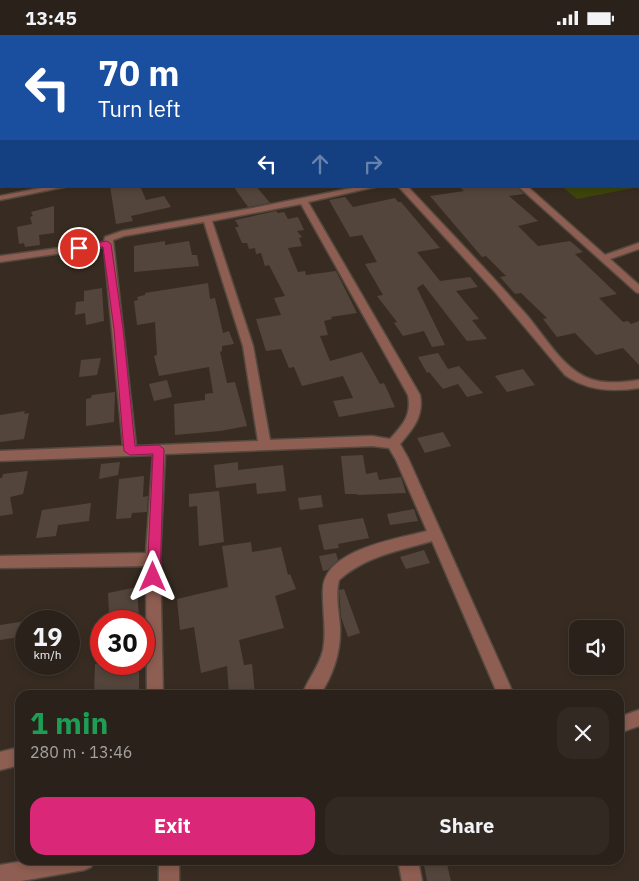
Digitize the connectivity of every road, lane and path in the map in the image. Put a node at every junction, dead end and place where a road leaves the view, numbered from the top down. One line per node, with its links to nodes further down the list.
1 (60, 187): 5 (street)
2 (370, 187): 6 (street)
3 (403, 187): 13 (street)
4 (523, 187): 10 (street)
5 (0, 198)
6 (303, 201): 7 (street); 14 (street)
7 (207, 219): 8 (street); 15 (street)
8 (107, 244): 11 (street); 17 (street)
9 (639, 246): 10 (street)
10 (604, 258): 12 (street)
11 (0, 259)
12 (639, 290)
13 (639, 384)
14 (393, 444): 15 (street); 19 (street)
15 (265, 445): 16 (street)
16 (159, 449): 17 (street); 20 (street)
17 (130, 451): 18 (street)
18 (0, 456)
19 (436, 534): 23 (street); 24 (street)
20 (153, 559): 21 (street); 22 (street)
21 (0, 562)
22 (155, 690)
23 (313, 690)
24 (504, 690)
25 (639, 718): 26 (street)
26 (624, 723)
27 (15, 757): 28 (street)
28 (0, 761)
29 (56, 865): 32 (street)
30 (169, 865): 33 (street)
31 (409, 865): 34 (street)
32 (0, 875)
33 (169, 881)
34 (412, 881)

